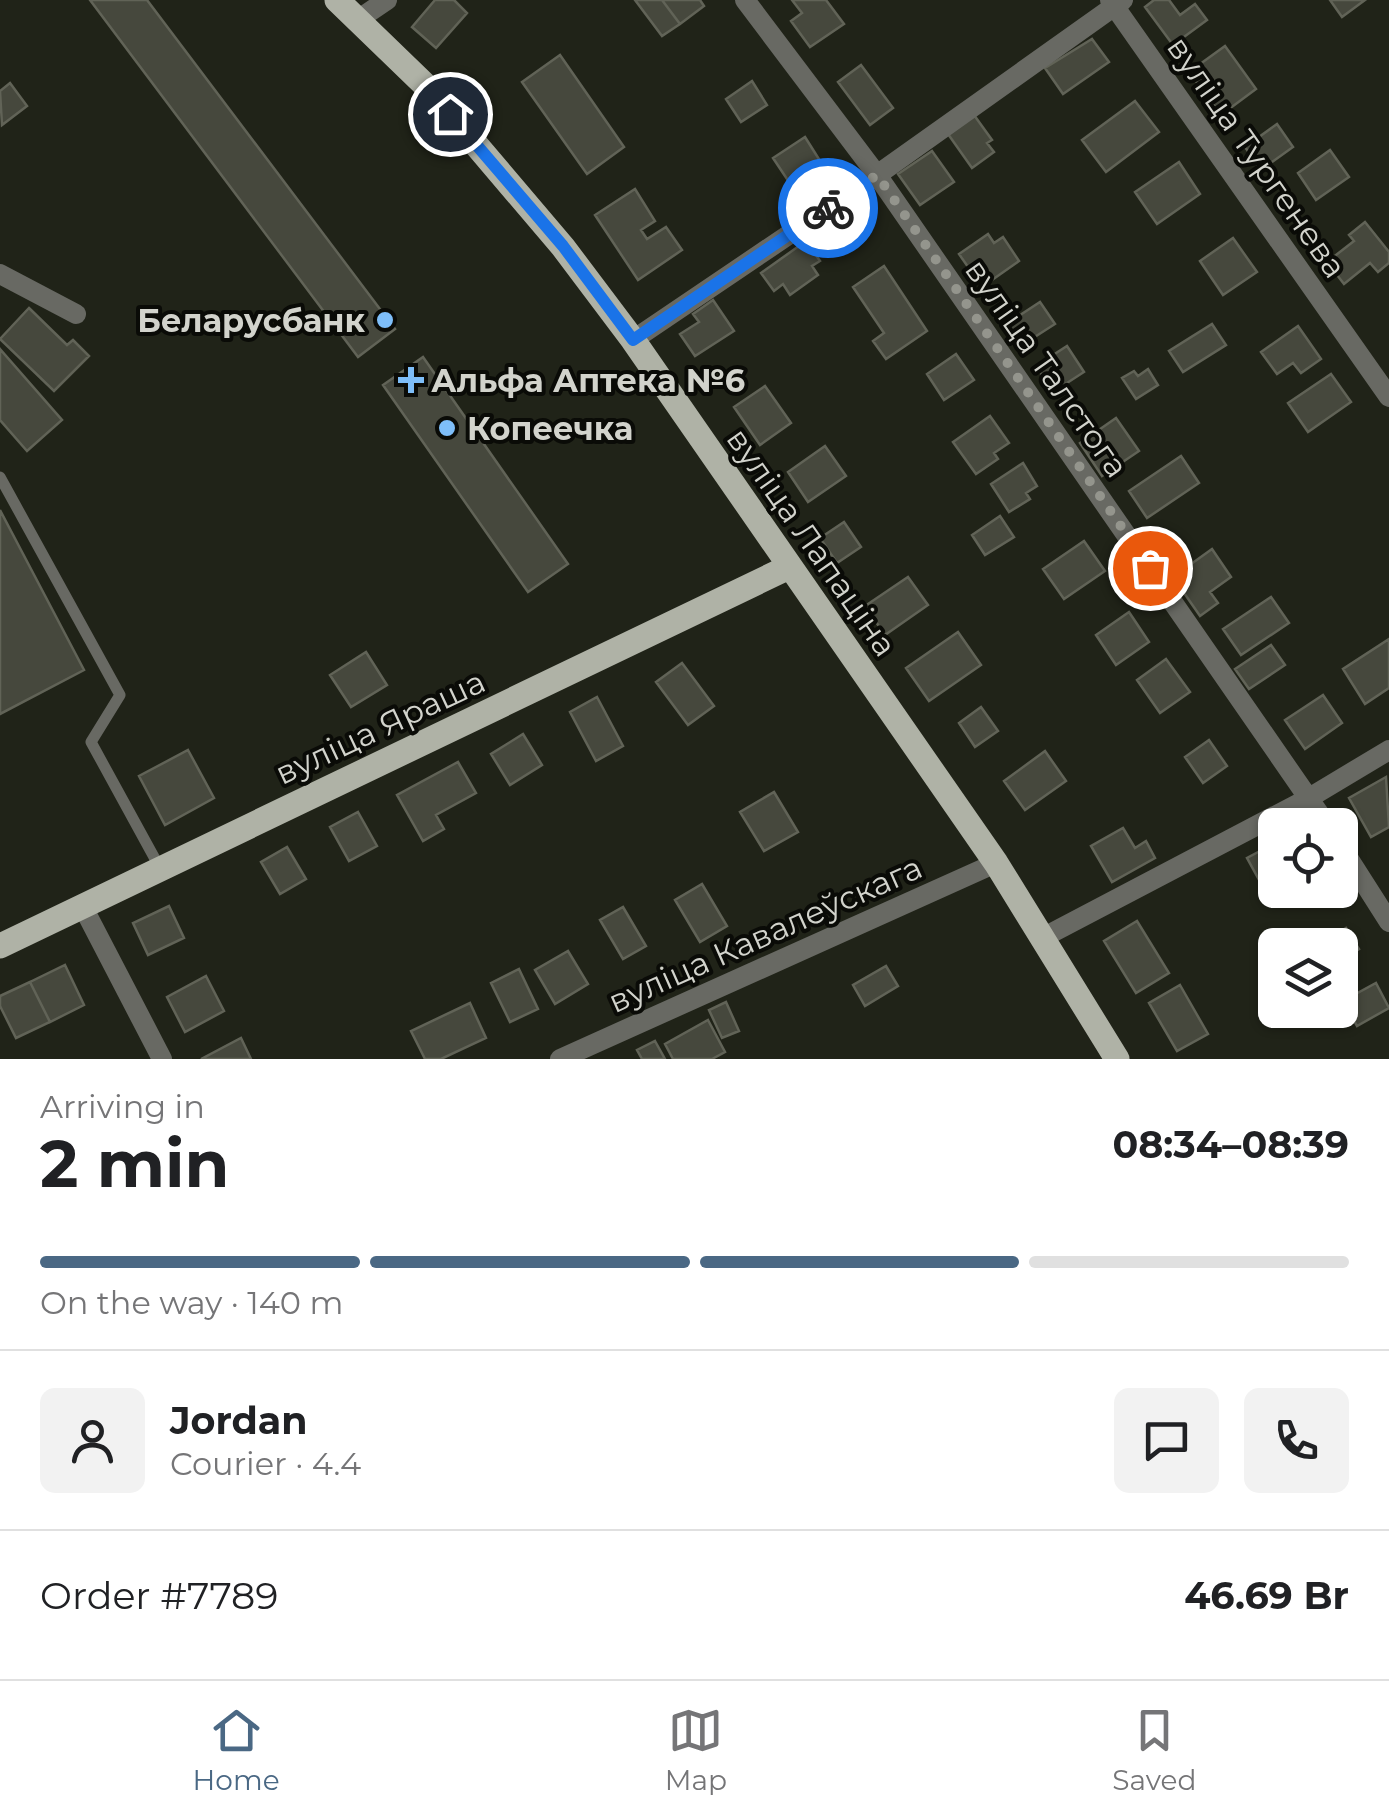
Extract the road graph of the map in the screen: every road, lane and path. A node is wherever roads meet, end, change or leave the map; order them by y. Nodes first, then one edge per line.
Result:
1 (337, 0) edge
2 (387, 0) edge
3 (745, 0) edge
4 (1116, 2) edge
5 (359, 19) junction
6 (877, 175) junction
7 (0, 274) edge
8 (76, 314) dead end
9 (633, 340) junction
10 (1389, 397) edge
11 (0, 477) edge
12 (789, 566) junction
13 (1389, 750) edge
14 (1310, 798) junction
15 (1316, 808) edge
16 (996, 863) junction
17 (160, 868) junction
18 (1358, 873) edge
19 (83, 906) junction
20 (1389, 922) edge
21 (1044, 937) junction
22 (0, 946) edge
23 (162, 1059) edge
24 (560, 1059) edge
25 (1117, 1059) edge

1 - 5 main road, вуліца Лапаціна
2 - 5 street
3 - 6 street, вуліца Талстога
4 - 6 street
4 - 10 street, вуліца Тургенева
5 - 9 main road, вуліца Лапаціна
6 - 9 street
6 - 14 street, вуліца Талстога
7 - 8 street
9 - 12 main road, вуліца Лапаціна
11 - 17 lane
12 - 16 main road, вуліца Лапаціна
12 - 17 main road, вуліца Яраша
13 - 14 street
14 - 15 street, вуліца Талстога
14 - 21 street
16 - 21 main road, вуліца Лапаціна
16 - 24 street, вуліца Кавалеўскага
17 - 19 main road, вуліца Яраша
18 - 20 street
19 - 22 main road, вуліца Яраша
19 - 23 street
21 - 25 main road, вуліца Лапаціна

